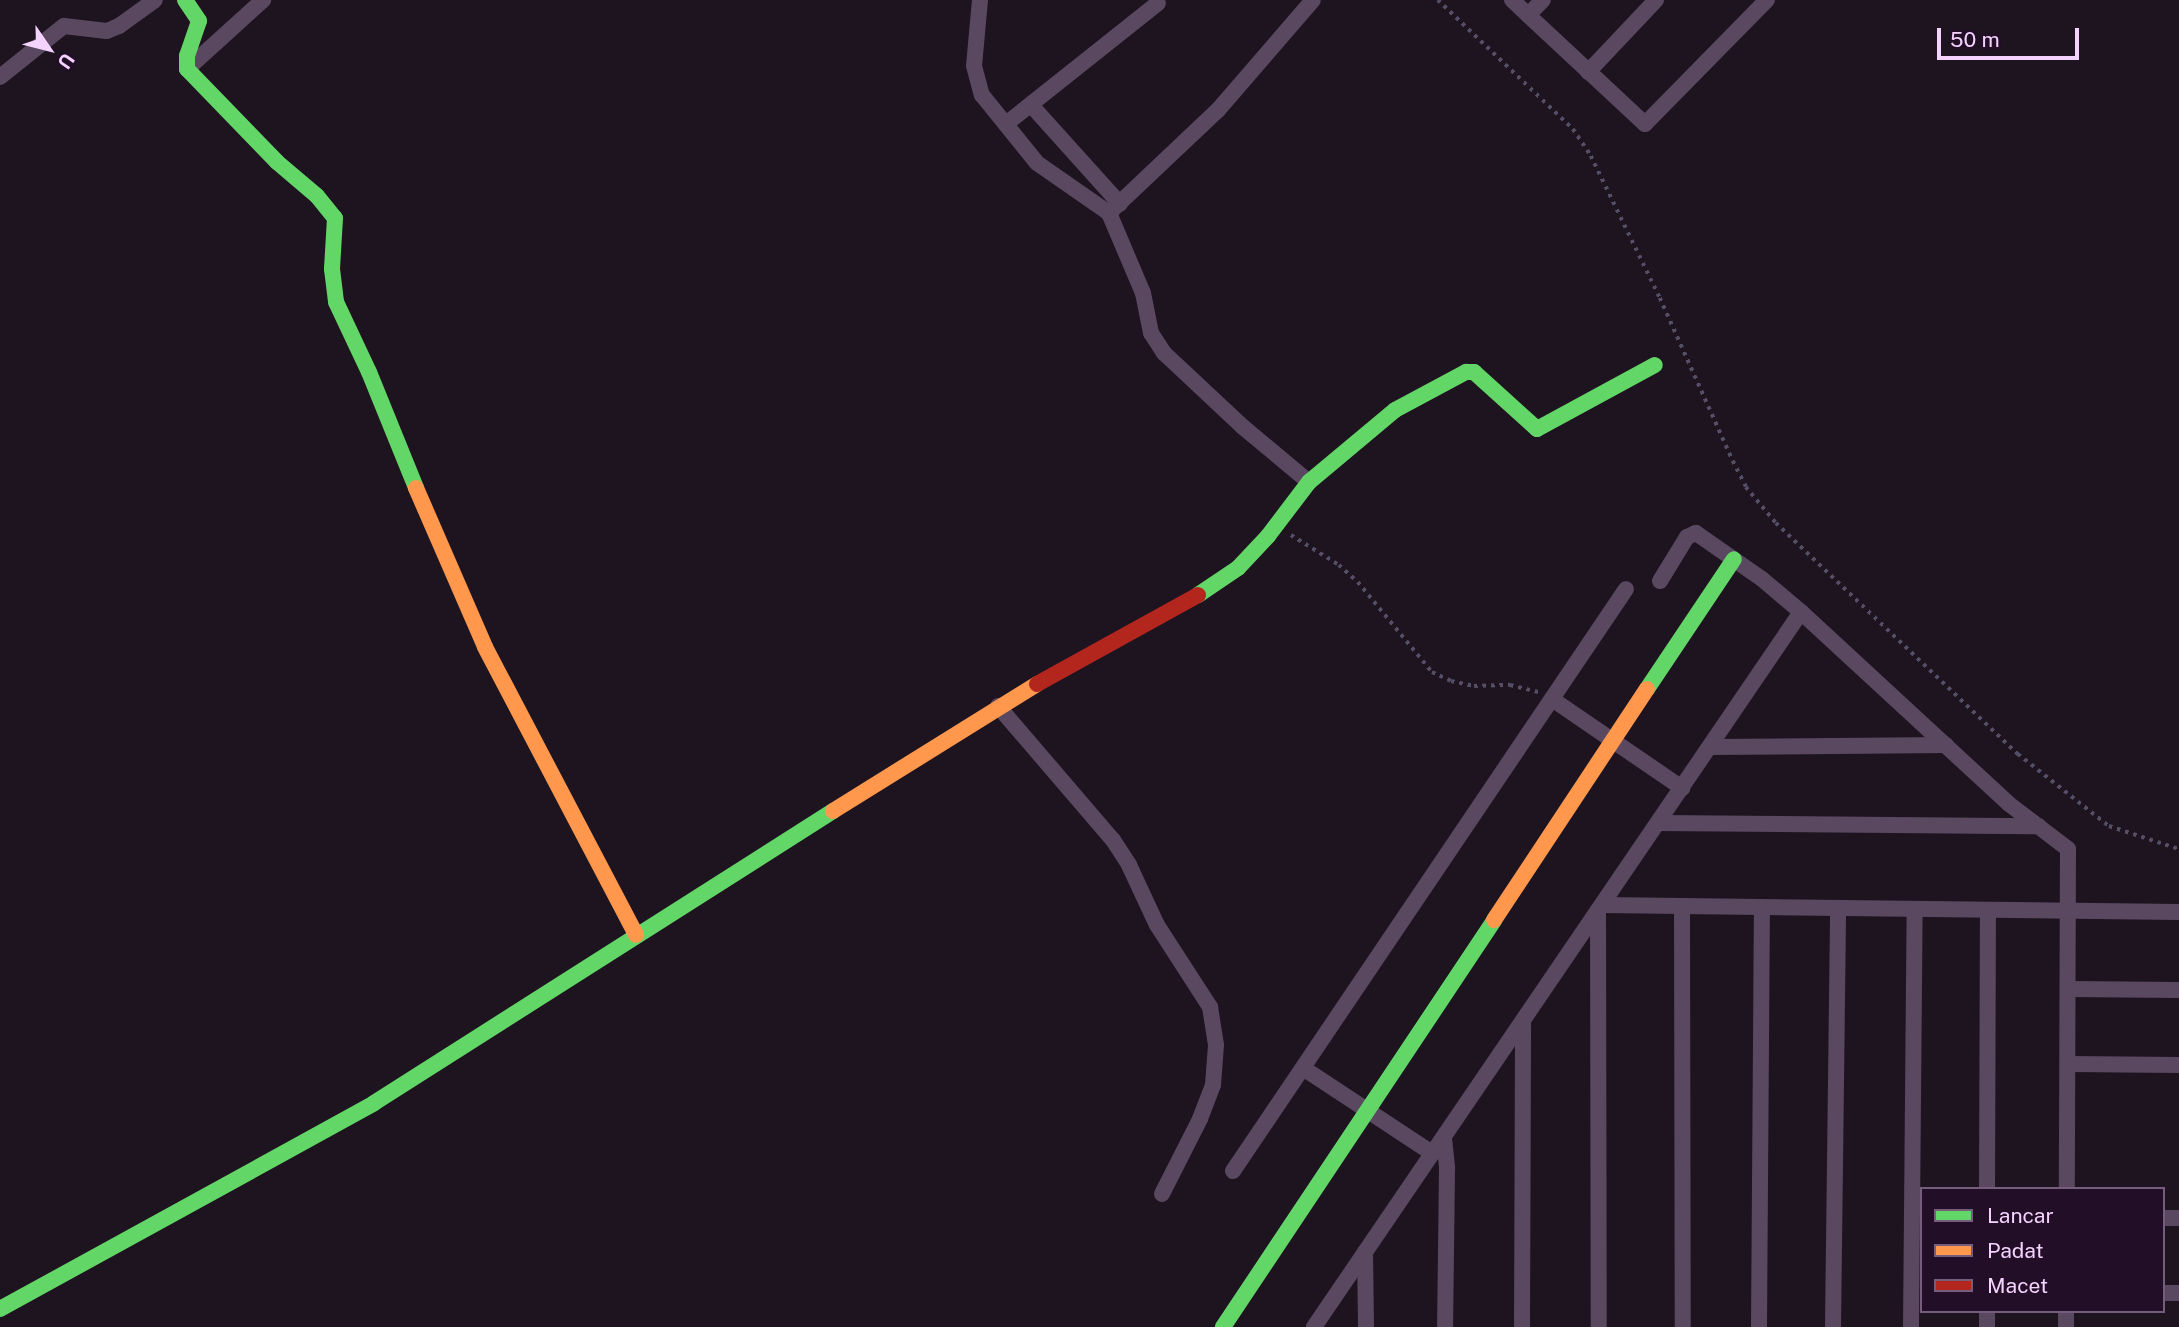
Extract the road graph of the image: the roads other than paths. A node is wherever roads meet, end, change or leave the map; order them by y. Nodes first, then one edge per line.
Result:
1 (155, 0) edge
2 (185, 0) edge
3 (263, 0) edge
4 (980, 0) edge
5 (1313, 0) edge
6 (1512, 0) edge
7 (1543, 0) edge
8 (1656, 0) edge
9 (1767, 0) edge
10 (1158, 3) dead end
11 (1528, 15) junction
12 (187, 69) junction
13 (1588, 72) junction
14 (0, 77) edge
15 (1031, 104) junction
16 (1006, 124) junction
17 (1114, 208) junction
18 (1655, 365) dead end
19 (1309, 482) junction
20 (1734, 559) junction
21 (1660, 581) dead end
22 (1626, 589) dead end
23 (1801, 612) junction
24 (1552, 699) junction
25 (999, 706) junction
26 (1612, 741) junction
27 (1946, 746) junction
28 (1710, 747) junction
29 (1682, 788) junction
30 (1658, 823) junction
31 (2039, 826) junction
32 (1682, 906) junction
33 (1600, 907) junction
34 (1762, 907) junction
35 (1838, 908) junction
36 (1915, 909) junction
37 (1988, 910) junction
38 (2070, 911) junction
39 (2179, 912) edge
40 (636, 935) junction
41 (2069, 989) junction
42 (2179, 990) edge
43 (1523, 1021) junction
44 (2069, 1064) junction
45 (2179, 1065) edge
46 (1303, 1068) junction
47 (1367, 1110) junction
48 (1444, 1138) junction
49 (1433, 1153) junction
50 (1233, 1171) dead end
51 (1987, 1187) edge
52 (2067, 1187) edge
53 (1162, 1194) dead end
54 (1365, 1252) junction
55 (0, 1309) edge
56 (1223, 1327) edge
57 (1314, 1327) edge
58 (1366, 1327) edge
59 (1445, 1327) edge
60 (1522, 1327) edge
61 (1599, 1327) edge
62 (1683, 1327) edge
63 (1759, 1327) edge
64 (1833, 1327) edge
65 (1910, 1327) edge

1 - 14 street
2 - 12 street
3 - 12 street
4 - 16 street
5 - 17 street
6 - 11 street
7 - 11 street
8 - 13 street
9 - 13 street
10 - 15 street
11 - 13 street
12 - 40 street
15 - 16 street
15 - 17 street
16 - 17 street
17 - 19 street
18 - 19 street
19 - 25 street
20 - 21 street
20 - 23 street
20 - 26 street
22 - 24 street
23 - 27 street
23 - 28 street
24 - 26 street
24 - 46 street
25 - 40 street
25 - 53 street
26 - 29 street
26 - 47 street
27 - 28 street
27 - 31 street
28 - 29 street
29 - 30 street
30 - 31 street
30 - 33 street
31 - 38 street
32 - 33 street
32 - 34 street
32 - 62 street
33 - 43 street
33 - 61 street
34 - 35 street
34 - 63 street
35 - 36 street
35 - 64 street
36 - 37 street
36 - 65 street
37 - 38 street
37 - 51 street
38 - 39 street
38 - 41 street
40 - 55 street
41 - 42 street
41 - 44 street
43 - 48 street
43 - 60 street
44 - 45 street
44 - 52 street
46 - 47 street
46 - 50 street
47 - 49 street
47 - 56 street
48 - 49 street
48 - 59 street
49 - 54 street
54 - 57 street
54 - 58 street

